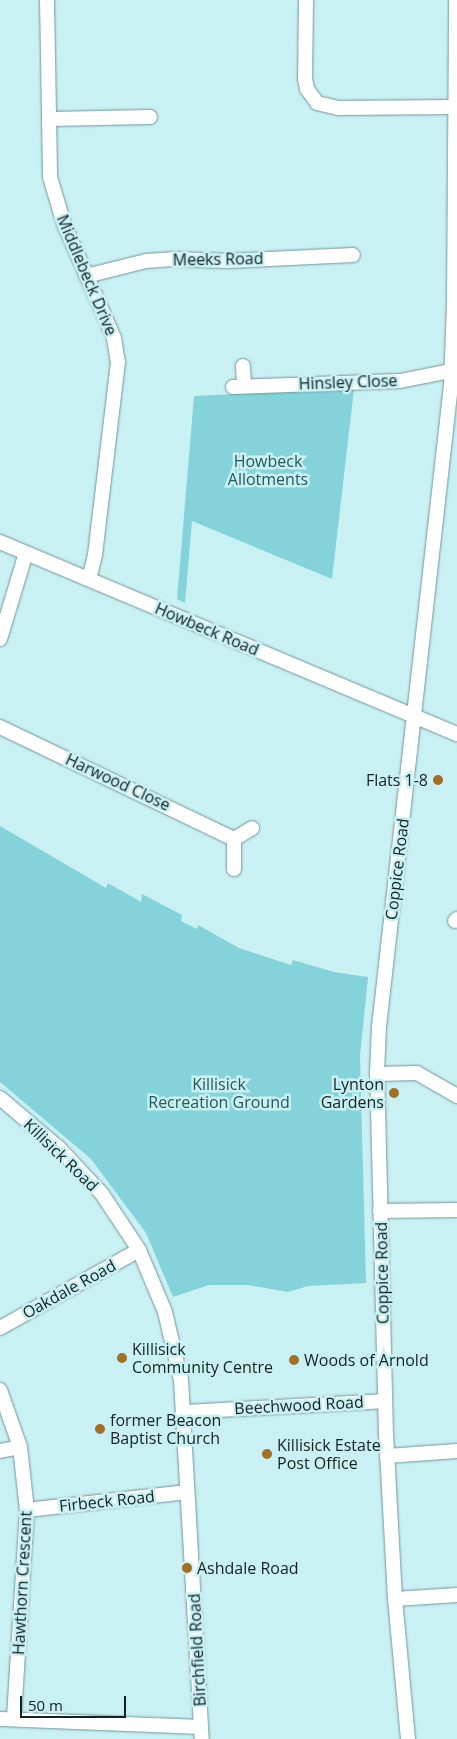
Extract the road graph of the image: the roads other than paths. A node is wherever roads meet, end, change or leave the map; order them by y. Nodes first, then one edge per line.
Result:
1 (47, 0) edge
2 (306, 0) edge
3 (456, 0) edge
4 (457, 36) edge
5 (456, 107) junction
6 (150, 117) dead end
7 (49, 119) junction
8 (352, 255) dead end
9 (86, 276) junction
10 (243, 366) dead end
11 (452, 371) junction
12 (0, 542) edge
13 (26, 553) junction
14 (89, 579) junction
15 (0, 639) edge
16 (414, 716) junction
17 (0, 727) edge
18 (457, 734) edge
19 (252, 828) dead end
20 (234, 839) junction
21 (234, 869) dead end
22 (377, 1074) junction
23 (457, 1096) edge
24 (0, 1098) edge
25 (457, 1210) edge
26 (380, 1211) junction
27 (139, 1250) junction
28 (0, 1328) edge
29 (0, 1390) edge
30 (385, 1401) junction
31 (183, 1412) junction
32 (20, 1447) junction
33 (0, 1451) edge
34 (457, 1452) edge
35 (387, 1456) junction
36 (187, 1492) junction
37 (27, 1510) junction
38 (457, 1595) edge
39 (395, 1599) junction
40 (7, 1719) edge
41 (201, 1733) edge
42 (408, 1739) edge

1 - 7 street, Middlebeck Drive
2 - 5 street
3 - 4 street, Coppice Road
4 - 5 street, Coppice Road
5 - 11 street, Coppice Road
6 - 7 street
7 - 9 street, Middlebeck Drive
8 - 9 street, Meeks Road
9 - 14 street, Middlebeck Drive
10 - 11 street, Hinsley Close
11 - 16 street, Coppice Road
12 - 13 street, Howbeck Road
13 - 14 street, Howbeck Road
13 - 15 street
14 - 16 street, Howbeck Road
16 - 18 street, Howbeck Road
16 - 22 street, Coppice Road
17 - 20 street, Harwood Close
19 - 20 street
20 - 21 street
22 - 23 street
22 - 26 street, Coppice Road
24 - 27 street, Killisick Road
25 - 26 street
26 - 30 street, Coppice Road
27 - 28 street, Oakdale Road
27 - 31 street, Killisick Road
29 - 32 street, Hawthorn Crescent
30 - 31 street, Beechwood Road
30 - 35 street, Coppice Road
31 - 36 street, Birchfield Road
32 - 33 street
32 - 37 street, Hawthorn Crescent
34 - 35 street
35 - 39 street, Coppice Road
36 - 37 street, Firbeck Road
36 - 41 street, Birchfield Road
37 - 40 street, Hawthorn Crescent
38 - 39 street
39 - 42 street, Coppice Road
40 - 41 street

